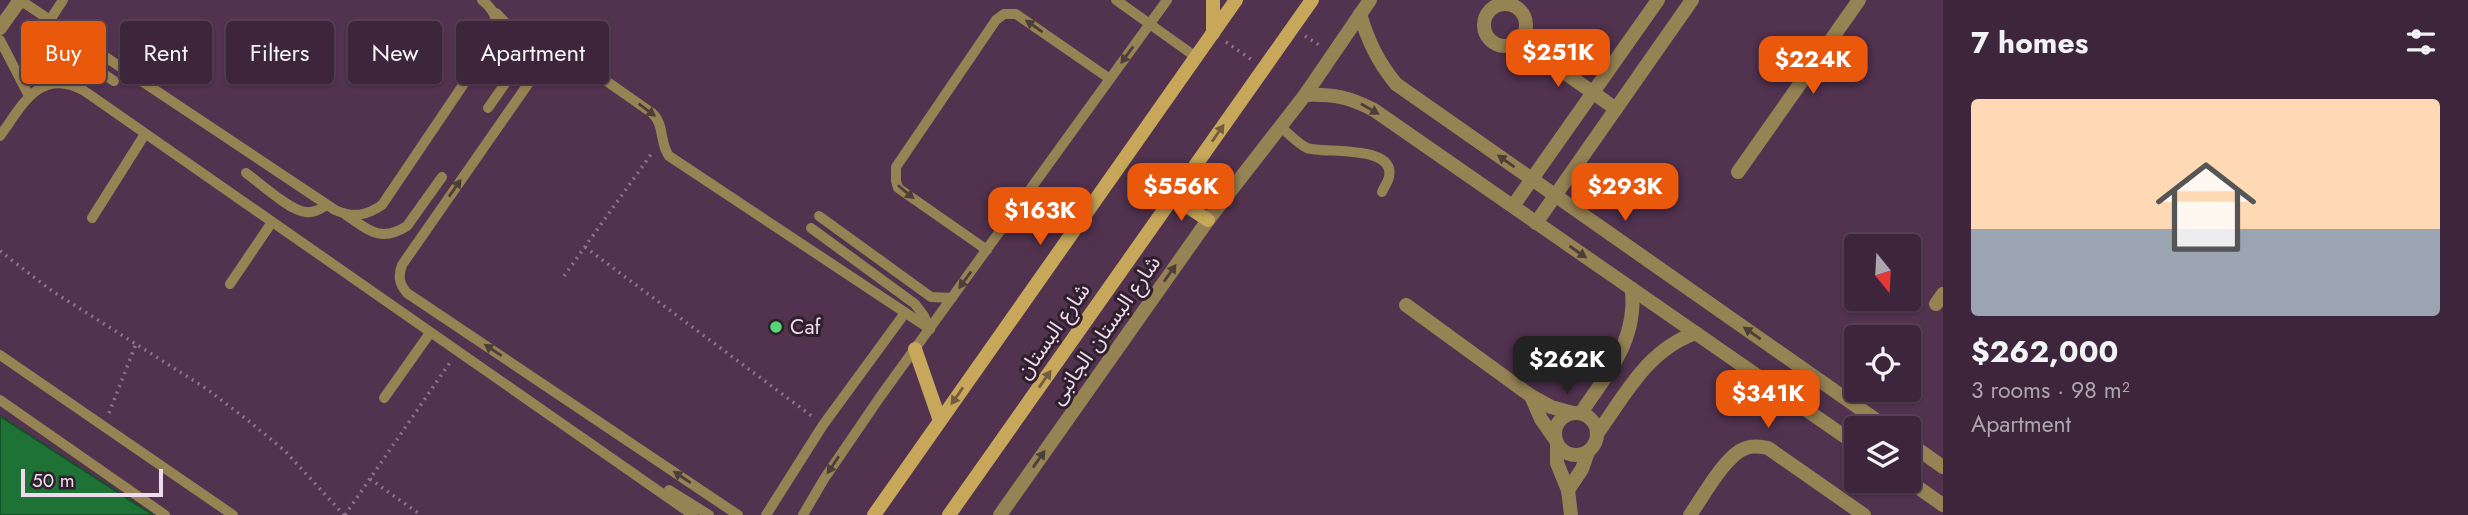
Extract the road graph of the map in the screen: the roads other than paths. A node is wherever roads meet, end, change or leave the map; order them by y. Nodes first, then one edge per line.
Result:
1 (20, 0) edge
2 (63, 0) edge
3 (482, 0) edge
4 (1116, 0) edge
5 (1167, 0) edge
6 (1213, 0) edge
7 (1237, 0) edge
8 (1312, 0) edge
9 (1370, 0) edge
10 (1658, 0) edge
11 (1692, 0) edge
12 (1859, 0) edge
13 (1523, 5) edge
14 (493, 10) junction
15 (1360, 14) junction
16 (50, 20) junction
17 (1150, 24) junction
18 (0, 28) edge
19 (1213, 33) junction
20 (0, 40) edge
21 (1519, 40) junction
22 (1196, 57) junction
23 (1110, 79) junction
24 (114, 81) dead end
25 (1593, 92) junction
26 (1305, 95) junction
27 (29, 96) junction
28 (488, 108) dead end
29 (1616, 109) junction
30 (1281, 127) junction
31 (145, 134) junction
32 (0, 136) edge
33 (1738, 172) dead end
34 (246, 173) dead end
35 (442, 177) dead end
36 (1532, 179) junction
37 (1382, 192) dead end
38 (1556, 195) junction
39 (1173, 197) junction
40 (327, 205) junction
41 (1513, 206) junction
42 (346, 215) junction
43 (819, 216) dead end
44 (92, 218) dead end
45 (1208, 220) junction
46 (272, 222) junction
47 (1536, 223) junction
48 (811, 228) dead end
49 (986, 250) junction
50 (230, 284) dead end
51 (1632, 289) junction
52 (952, 298) junction
53 (1406, 305) dead end
54 (905, 313) junction
55 (930, 329) junction
56 (429, 333) junction
57 (1696, 333) junction
58 (915, 349) junction
59 (0, 355) edge
60 (1531, 397) junction
61 (384, 398) dead end
62 (0, 400) edge
63 (1577, 413) junction
64 (1870, 416) edge
65 (940, 421) junction
66 (1597, 434) junction
67 (1844, 436) edge
68 (1556, 441) junction
69 (1921, 451) edge
70 (1588, 452) junction
71 (1943, 467) edge
72 (1568, 489) junction
73 (1921, 489) edge
74 (669, 490) dead end
75 (1943, 505) edge
76 (164, 515) edge
77 (233, 515) edge
78 (693, 515) edge
79 (709, 515) edge
80 (738, 515) edge
81 (766, 515) edge
82 (803, 515) edge
83 (874, 515) edge
84 (949, 515) edge
85 (1000, 515) edge
86 (1571, 515) edge
87 (1690, 515) edge
88 (1864, 515) edge

1 - 16 lane
1 - 18 street
2 - 16 lane
3 - 14 lane
4 - 17 lane
5 - 17 lane
6 - 19 street
7 - 19 street, شارع البستان
39 -> 8 street, شارع البستان
9 - 15 street, شارع البستان الجانبى
10 - 25 street
11 - 29 street
12 - 33 street
13 - 21 street
13 - 21 street
14 - 28 lane
14 - 42 lane
15 - 26 street, شارع البستان الجانبى
36 -> 15 street
16 - 24 lane
16 - 40 lane
17 - 22 lane
17 -> 23 lane
19 - 22 street, شارع البستان
20 - 27 lane
21 - 25 street
22 -> 65 street, شارع البستان
23 - 49 lane
23 -> 49 lane
25 - 29 street
25 - 36 street
26 - 30 street, شارع البستان الجانبى
26 -> 41 street
27 - 31 lane
27 - 32 lane
29 - 38 street
30 - 37 lane
30 - 45 street, شارع البستان الجانبى
31 - 44 lane
31 - 46 lane
34 - 40 lane
35 - 42 lane
36 - 38 street
36 - 41 street
38 - 47 street
64 -> 38 street
39 - 45 street
84 -> 39 street, شارع البستان
40 - 42 lane
41 - 47 street
43 - 52 lane
85 -> 45 street, شارع البستان الجانبى
46 - 50 lane
46 - 56 lane
47 -> 51 street
48 - 55 lane
49 -> 52 lane
51 - 57 street
51 - 63 street
52 - 55 lane
53 - 60 street
54 - 55 lane
80 -> 54 lane
54 - 81 lane
55 - 58 lane
56 - 61 lane
56 - 78 lane
57 - 66 street
57 - 67 street
58 - 65 street
58 -> 82 lane
59 - 77 lane
60 - 63 street
60 - 68 street
62 - 76 lane
63 - 66 street
63 - 68 street
65 - 83 street, شارع البستان
66 - 70 street
68 - 70 street
68 - 72 street
69 - 71 street
70 - 72 street
72 - 86 street
73 - 75 street
74 - 79 lane
87 - 88 street

